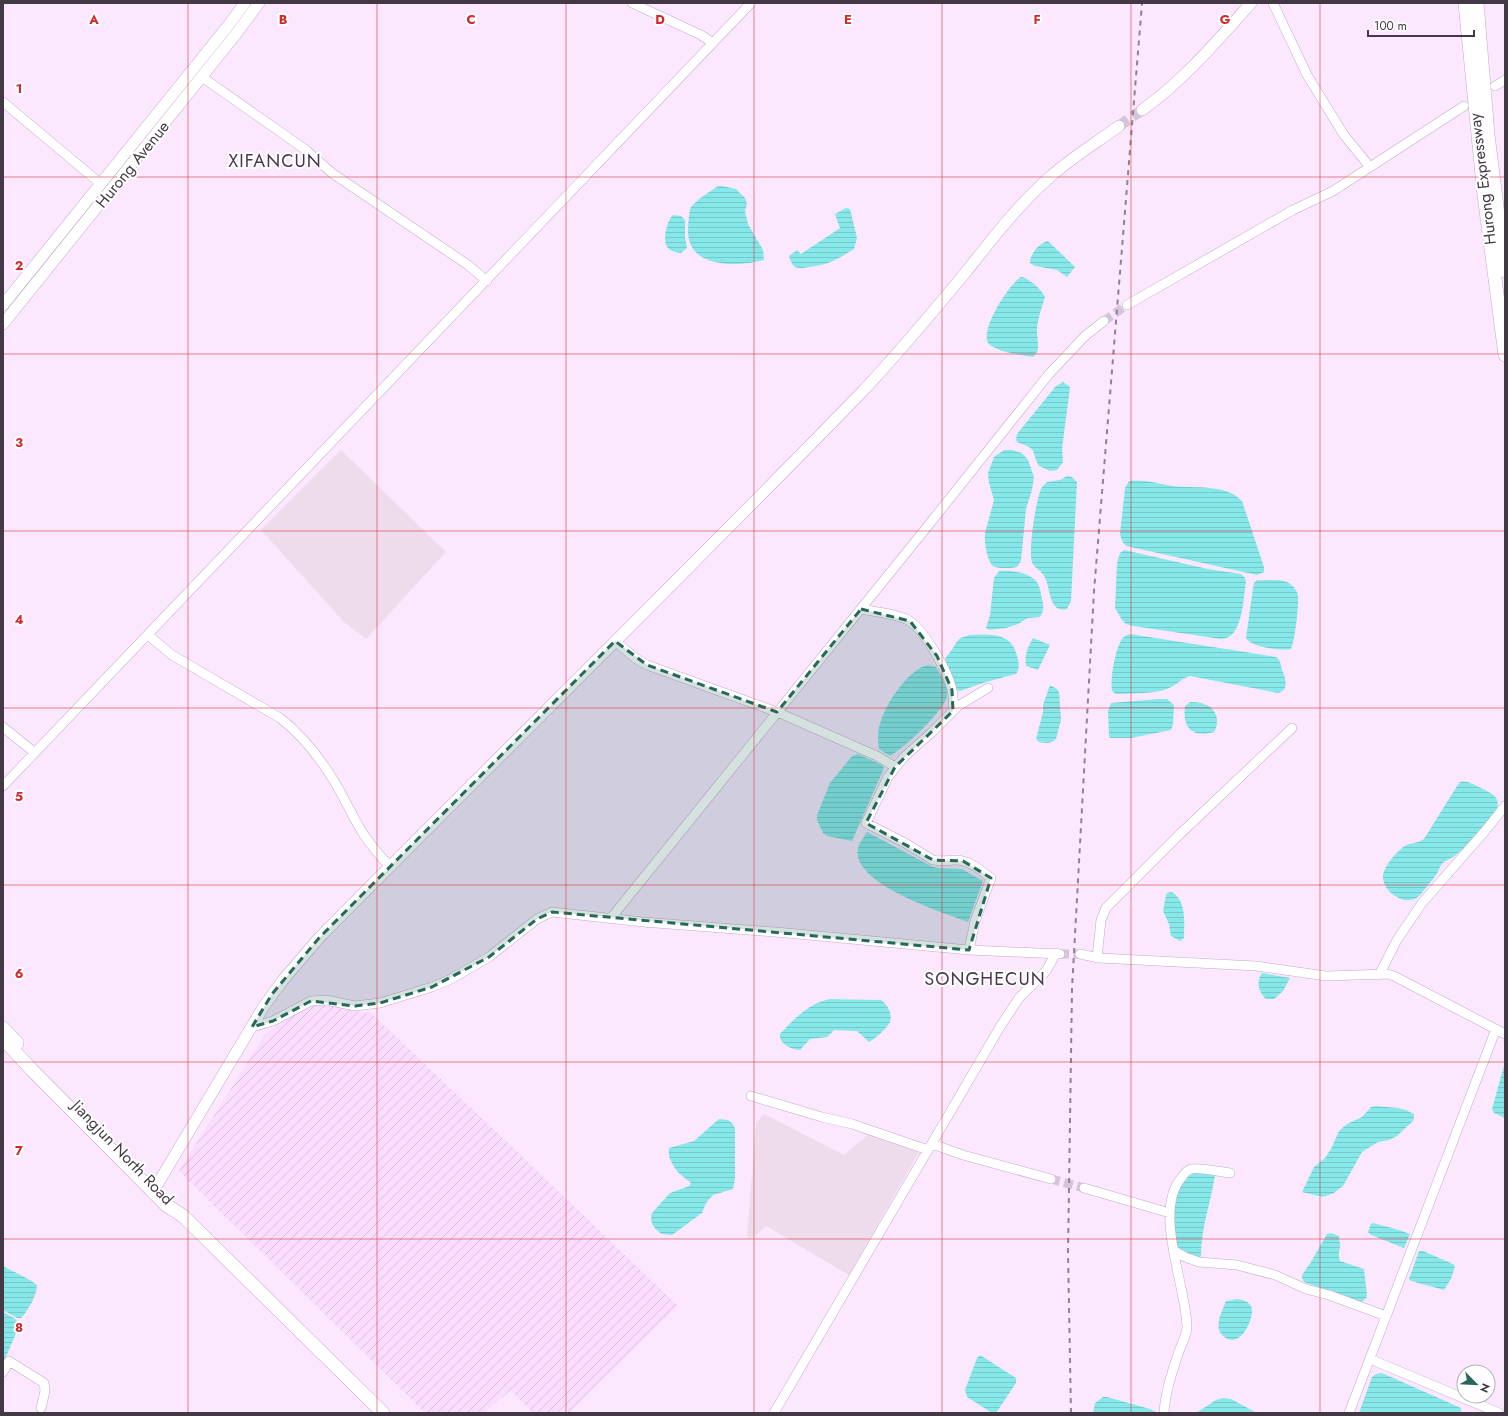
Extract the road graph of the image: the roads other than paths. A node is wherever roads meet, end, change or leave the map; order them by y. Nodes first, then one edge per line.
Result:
1 (244, 3) edge
2 (258, 3) edge
3 (632, 3) edge
4 (752, 3) edge
5 (1251, 3) edge
6 (1273, 3) edge
7 (1465, 3) edge
8 (1476, 3) edge
9 (713, 43) junction
10 (202, 77) junction
11 (1505, 80) edge
12 (1495, 86) dead end
13 (3, 102) edge
14 (1464, 106) dead end
15 (1142, 110) tunnel mouth
16 (1119, 126) tunnel mouth
17 (1370, 167) junction
18 (101, 184) junction
19 (1505, 271) edge
20 (487, 281) junction
21 (3, 305) edge
22 (1127, 305) tunnel mouth
23 (1104, 320) tunnel mouth
24 (3, 324) edge
25 (1505, 355) edge
26 (861, 609) junction
27 (148, 635) junction
28 (615, 641) junction
29 (988, 688) dead end
30 (953, 711) junction
31 (777, 712) junction
32 (3, 727) edge
33 (1292, 728) dead end
34 (35, 753) junction
35 (895, 767) junction
36 (3, 786) edge
37 (1505, 806) edge
38 (390, 867) junction
39 (611, 918) junction
40 (969, 950) junction
41 (1080, 954) tunnel mouth
42 (1097, 958) junction
43 (1379, 975) junction
44 (252, 1026) junction
45 (3, 1028) edge
46 (1496, 1029) junction
47 (1505, 1034) edge
48 (3, 1039) edge
49 (751, 1096) dead end
50 (930, 1147) junction
51 (1230, 1173) dead end
52 (1051, 1180) tunnel mouth
53 (157, 1184) junction
54 (1084, 1188) tunnel mouth
55 (1170, 1213) junction
56 (183, 1216) junction
57 (1174, 1252) junction
58 (1386, 1316) junction
59 (1370, 1359) junction
60 (3, 1372) edge
61 (41, 1408) dead end
62 (383, 1413) edge
63 (774, 1413) edge
64 (1164, 1413) edge
65 (1349, 1413) edge
66 (1499, 1413) edge

1 - 18 main road, Hurong Avenue
2 - 10 main road, Hurong Avenue
3 - 9 street
4 - 9 street
5 - 15 main road
6 - 17 street
7 - 25 highway, Hurong Expressway
8 - 19 highway, Hurong Expressway
9 - 20 street
10 - 20 street
10 - 24 main road, Hurong Avenue
11 - 12 street
13 - 18 street
14 - 17 street
16 - 28 main road
17 - 22 street
18 - 21 main road, Hurong Avenue
20 - 27 street
23 - 26 street
26 - 30 street
26 - 31 street
27 - 34 street
27 - 38 street
28 - 31 street
28 - 38 main road
29 - 30 street
30 - 35 street
31 - 35 street
31 - 39 street
32 - 34 street
33 - 42 street
34 - 36 street
35 - 40 street
37 - 43 street
38 - 44 main road
39 - 40 street
39 - 44 street
40 - 50 street
41 - 42 street
42 - 43 street
43 - 46 street
44 - 53 main road
45 - 53 highway, Jiangjun North Road
46 - 47 street
46 - 58 street
48 - 56 highway, Jiangjun North Road
49 - 50 street
50 - 52 street
50 - 63 street
51 - 55 street
53 - 56 highway, Jiangjun North Road
54 - 55 street
55 - 57 street
56 - 62 highway
57 - 58 street
57 - 64 street
58 - 59 street
59 - 65 street
59 - 66 street
60 - 61 street

